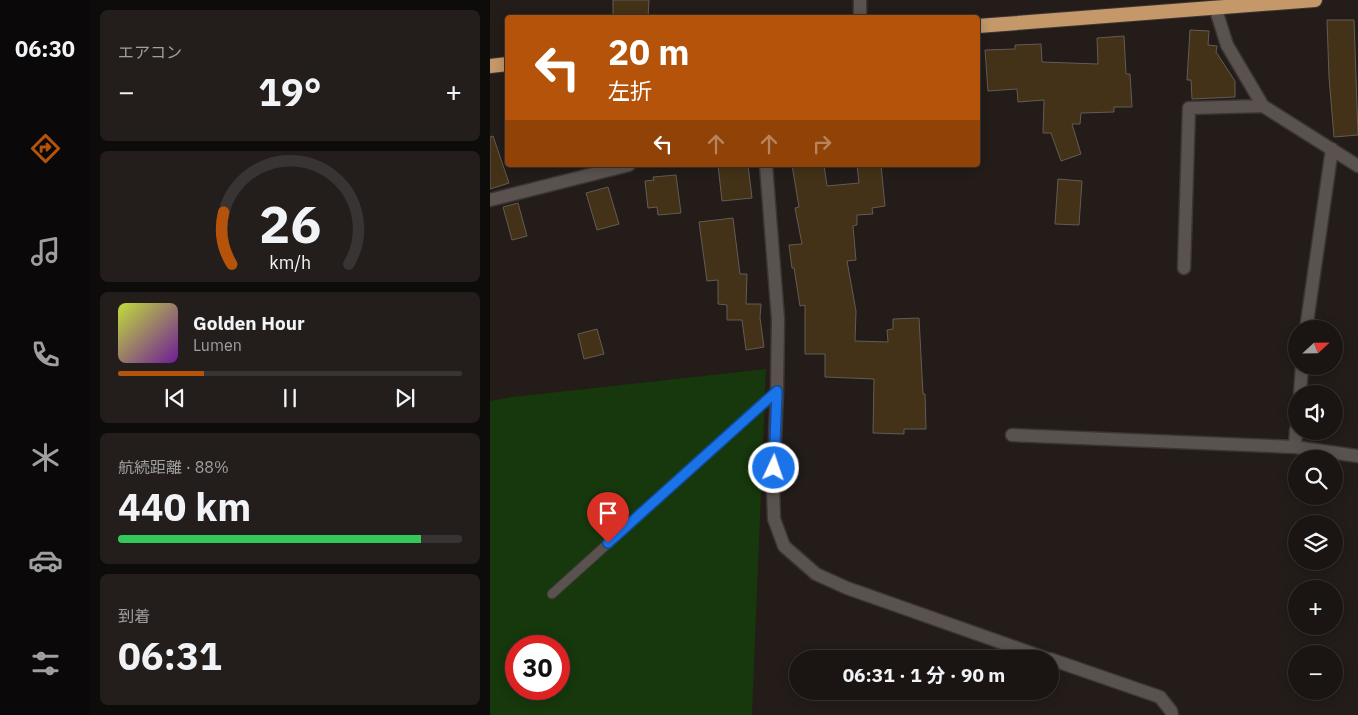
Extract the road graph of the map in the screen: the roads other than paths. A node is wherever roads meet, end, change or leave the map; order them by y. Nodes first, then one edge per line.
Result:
1 (860, 0) edge
2 (1315, 0) edge
3 (1278, 2) edge
4 (1215, 7) junction
5 (860, 15) edge
6 (980, 26) edge
7 (505, 64) edge
8 (490, 66) edge
9 (1263, 106) junction
10 (1332, 149) junction
11 (1358, 166) edge
12 (621, 167) edge
13 (766, 167) edge
14 (490, 200) edge
15 (1184, 268) dead end
16 (1307, 320) edge
17 (777, 391) junction
18 (1012, 435) dead end
19 (1295, 440) edge
20 (1295, 447) junction
21 (1358, 456) edge
22 (552, 594) dead end
23 (1023, 650) edge
24 (1059, 663) edge
25 (1172, 715) edge

1 - 5 street
2 - 3 highway
3 - 4 highway
4 - 6 highway
4 - 9 street
7 - 8 highway
9 - 10 street
9 - 15 street
10 - 11 street
10 - 16 street
12 - 14 street
13 - 17 street
17 - 22 lane
17 - 23 street
18 - 20 street
19 - 20 street
20 - 21 street
24 - 25 street

